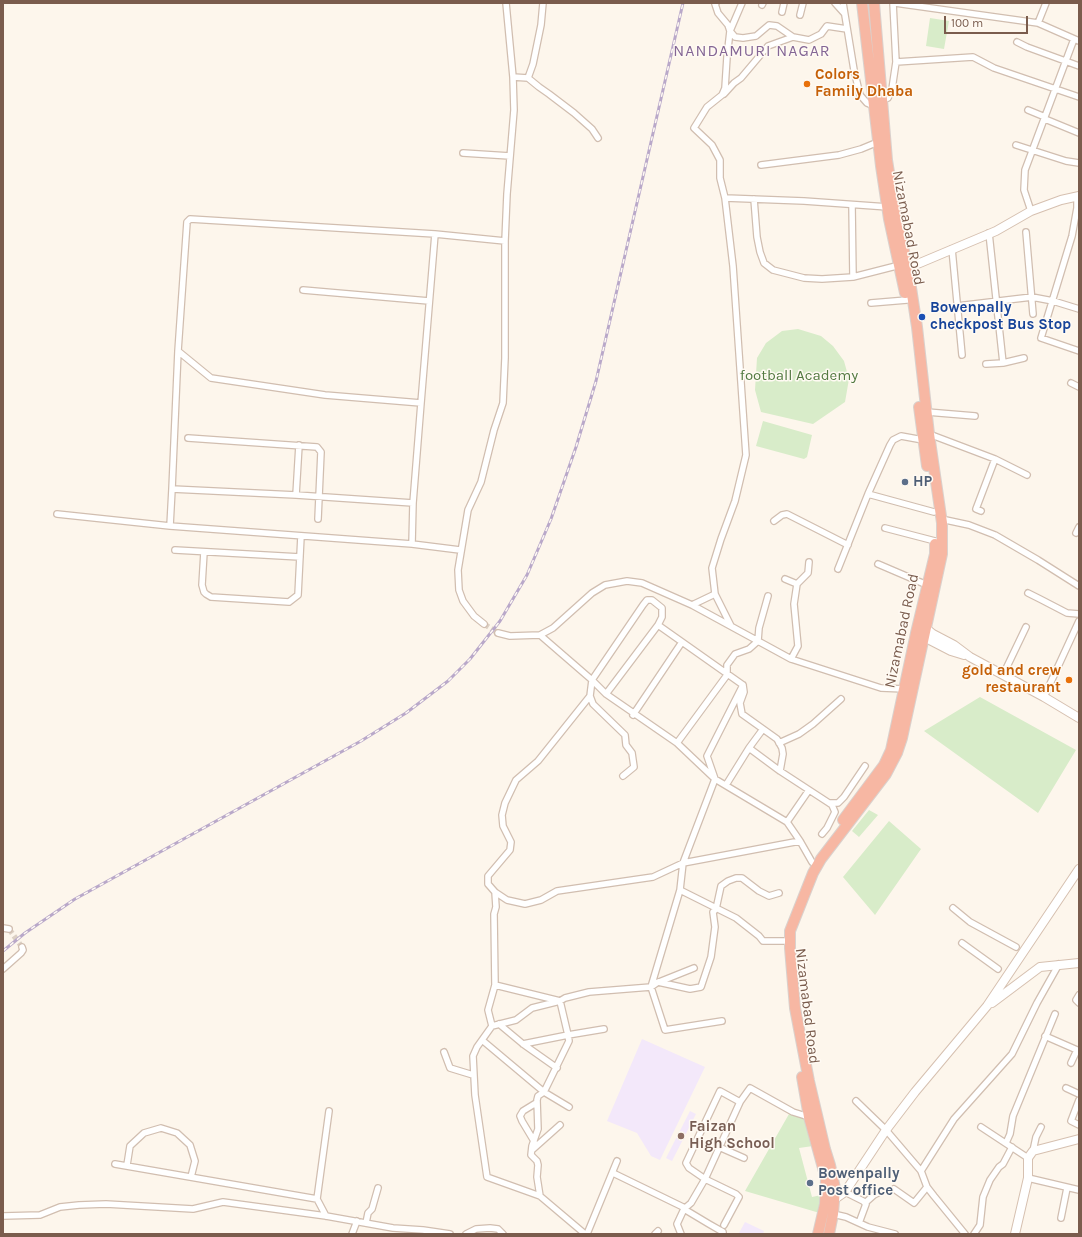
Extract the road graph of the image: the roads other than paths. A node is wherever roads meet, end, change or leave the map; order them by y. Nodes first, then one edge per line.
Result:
1 (506, 3) edge
2 (543, 3) edge
3 (716, 3) edge
4 (742, 3) edge
5 (784, 3) edge
6 (803, 3) edge
7 (835, 3) edge
8 (843, 3) edge
9 (862, 3) edge
10 (874, 3) edge
11 (894, 3) edge
12 (1046, 3) edge
13 (782, 12) dead end
14 (844, 13) junction
15 (800, 15) dead end
16 (1038, 23) junction
17 (847, 29) junction
18 (730, 31) junction
19 (793, 37) junction
20 (1077, 40) edge
21 (1017, 42) dead end
22 (1066, 61) junction
23 (896, 62) junction
24 (1079, 66) edge
25 (513, 77) junction
26 (528, 78) junction
27 (1056, 89) junction
28 (722, 95) junction
29 (1079, 97) edge
30 (878, 103) junction
31 (1028, 110) dead end
32 (1045, 118) junction
33 (1079, 133) edge
34 (598, 138) dead end
35 (878, 142) junction
36 (1016, 145) dead end
37 (1033, 150) junction
38 (463, 153) dead end
39 (510, 156) junction
40 (1079, 163) edge
41 (761, 165) dead end
42 (1078, 196) edge
43 (725, 198) junction
44 (754, 199) junction
45 (852, 205) junction
46 (888, 207) junction
47 (1078, 208) edge
48 (1031, 211) junction
49 (1026, 232) dead end
50 (990, 233) junction
51 (435, 234) junction
52 (506, 241) junction
53 (952, 249) junction
54 (904, 266) junction
55 (853, 277) junction
56 (303, 290) dead end
57 (1032, 297) junction
58 (907, 300) junction
59 (429, 301) junction
60 (996, 301) junction
61 (1053, 301) junction
62 (871, 303) dead end
63 (957, 306) junction
64 (1079, 309) edge
65 (1033, 314) dead end
66 (178, 351) junction
67 (1079, 351) edge
68 (962, 355) dead end
69 (1024, 358) dead end
70 (1003, 363) junction
71 (986, 364) dead end
72 (1071, 383) dead end
73 (1079, 387) edge
74 (422, 403) junction
75 (927, 412) junction
76 (975, 416) dead end
77 (926, 437) junction
78 (188, 438) dead end
79 (299, 445) junction
80 (995, 459) junction
81 (1026, 475) dead end
82 (172, 489) junction
83 (868, 494) junction
84 (296, 495) junction
85 (319, 496) junction
86 (413, 503) junction
87 (981, 512) dead end
88 (57, 514) dead end
89 (937, 516) junction
90 (318, 520) dead end
91 (774, 521) dead end
92 (170, 526) junction
93 (1079, 527) edge
94 (885, 528) dead end
95 (1076, 533) dead end
96 (301, 536) junction
97 (935, 541) junction
98 (412, 544) junction
99 (848, 545) junction
100 (175, 550) dead end
101 (460, 550) junction
102 (204, 552) junction
103 (300, 557) junction
104 (809, 562) dead end
105 (878, 564) dead end
106 (838, 569) dead end
107 (785, 579) dead end
108 (798, 584) junction
109 (927, 585) junction
110 (1079, 586) edge
111 (715, 594) junction
112 (1028, 594) dead end
113 (768, 596) dead end
114 (692, 606) junction
115 (1079, 614) edge
116 (1079, 621) edge
117 (484, 624) tunnel mouth
118 (658, 625) junction
119 (731, 626) junction
120 (1026, 627) dead end
121 (498, 633) tunnel mouth
122 (922, 633) junction
123 (540, 636) junction
124 (758, 641) junction
125 (682, 642) junction
126 (791, 659) junction
127 (727, 675) junction
128 (1003, 675) junction
129 (592, 680) junction
130 (743, 685) junction
131 (905, 689) junction
132 (606, 694) junction
133 (590, 696) junction
134 (1044, 697) junction
135 (841, 699) dead end
136 (633, 714) junction
137 (1079, 718) edge
138 (763, 729) junction
139 (677, 743) junction
140 (779, 743) junction
141 (749, 748) junction
142 (865, 766) dead end
143 (780, 771) junction
144 (623, 776) dead end
145 (715, 779) junction
146 (726, 784) junction
147 (809, 790) junction
148 (829, 803) junction
149 (787, 822) junction
150 (822, 834) dead end
151 (800, 841) junction
152 (812, 862) junction
153 (683, 863) junction
154 (1079, 869) edge
155 (680, 890) junction
156 (495, 892) junction
157 (779, 893) dead end
158 (953, 908) dead end
159 (716, 909) junction
160 (784, 941) junction
161 (962, 943) dead end
162 (22, 947) dead end
163 (1016, 947) dead end
164 (1079, 963) edge
165 (1058, 964) junction
166 (694, 968) dead end
167 (3, 969) edge
168 (998, 969) dead end
169 (659, 982) junction
170 (495, 985) junction
171 (650, 986) junction
172 (1079, 995) edge
173 (560, 1001) junction
174 (1079, 1002) edge
175 (987, 1006) junction
176 (1055, 1014) dead end
177 (722, 1021) dead end
178 (500, 1024) junction
179 (492, 1026) junction
180 (604, 1029) dead end
181 (568, 1035) junction
182 (1045, 1036) junction
183 (482, 1040) junction
184 (523, 1044) junction
185 (444, 1052) dead end
186 (1071, 1063) dead end
187 (557, 1068) junction
188 (473, 1075) junction
189 (1066, 1088) dead end
190 (544, 1092) junction
191 (1079, 1094) edge
192 (1079, 1100) edge
193 (856, 1101) dead end
194 (740, 1102) junction
195 (536, 1104) junction
196 (569, 1107) dead end
197 (329, 1111) dead end
198 (809, 1117) junction
199 (560, 1125) dead end
200 (1079, 1125) edge
201 (981, 1126) dead end
202 (1041, 1127) dead end
203 (886, 1130) junction
204 (1079, 1139) edge
205 (534, 1141) junction
206 (1006, 1143) junction
207 (719, 1147) junction
208 (1012, 1147) junction
209 (532, 1150) junction
210 (1031, 1154) junction
211 (744, 1158) dead end
212 (617, 1162) dead end
213 (115, 1164) dead end
214 (127, 1166) junction
215 (921, 1171) junction
216 (612, 1173) junction
217 (191, 1178) junction
218 (1028, 1178) junction
219 (705, 1179) junction
220 (927, 1186) junction
221 (378, 1188) dead end
222 (1067, 1188) junction
223 (894, 1189) dead end
224 (1079, 1190) edge
225 (846, 1192) junction
226 (878, 1193) dead end
227 (540, 1196) junction
228 (317, 1199) junction
229 (835, 1199) junction
230 (865, 1203) junction
231 (684, 1209) junction
232 (833, 1214) junction
233 (3, 1216) edge
234 (326, 1216) junction
235 (1061, 1218) dead end
236 (357, 1221) junction
237 (366, 1223) junction
238 (859, 1223) junction
239 (724, 1225) dead end
240 (484, 1231) edge
241 (352, 1234) edge
242 (450, 1234) edge
243 (466, 1234) edge
244 (503, 1234) edge
245 (586, 1234) edge
246 (681, 1234) edge
247 (723, 1234) edge
248 (818, 1234) edge
249 (829, 1234) edge
250 (895, 1234) edge
251 (966, 1234) edge
252 (974, 1234) edge
253 (1016, 1234) edge

1 - 25 street
2 - 26 street
3 - 18 street
4 - 18 street
5 - 13 street
6 - 15 street
7 - 14 street
8 - 14 street
9 - 30 highway, Nizamabad Road
10 - 30 highway, Nizamabad Road
11 - 16 street
11 - 23 street
12 - 16 street
14 - 17 street
16 - 20 street
17 - 19 street
17 - 30 street
18 - 19 street
18 - 28 street
19 - 28 street
20 - 22 street
21 - 22 street
22 - 24 street
22 - 27 street
23 - 27 street
23 - 30 street
25 - 26 street
25 - 39 street
26 - 34 street
27 - 29 street
27 - 32 street
28 - 43 street
30 - 35 highway, Nizamabad Road
30 - 54 highway, Nizamabad Road
31 - 32 street
32 - 33 street
32 - 37 street
35 - 41 street
35 - 46 highway, Nizamabad Road
36 - 37 street
37 - 40 street
37 - 48 street
38 - 39 street
39 - 52 street
42 - 47 street
42 - 48 main road
43 - 44 street
43 - 111 street
44 - 45 street
44 - 55 street
45 - 46 street
45 - 55 street
46 - 54 highway, Nizamabad Road
47 - 61 street
48 - 50 main road
49 - 57 street
50 - 53 main road
50 - 60 street
51 - 52 street
51 - 59 street
51 - 66 street
52 - 101 street
53 - 54 main road
53 - 63 street
54 - 55 street
54 - 58 highway, Nizamabad Road
54 - 75 highway, Nizamabad Road
56 - 59 street
57 - 60 street
57 - 61 street
57 - 65 street
58 - 62 street
58 - 77 highway, Nizamabad Road
59 - 74 street
60 - 63 street
60 - 70 street
61 - 64 street
61 - 67 street
63 - 68 street
66 - 74 street
66 - 82 street
69 - 70 street
70 - 71 street
72 - 73 street
74 - 86 street
75 - 76 street
75 - 77 highway, Nizamabad Road
77 - 80 street
77 - 83 street
77 - 89 highway, Nizamabad Road
78 - 79 street
79 - 84 street
79 - 85 street
80 - 81 street
80 - 87 street
82 - 84 street
82 - 92 street
83 - 89 street
83 - 99 street
84 - 85 street
85 - 86 street
85 - 90 street
86 - 98 street
88 - 92 street
89 - 97 highway, Nizamabad Road
89 - 110 street
89 - 122 highway, Nizamabad Road
91 - 99 street
92 - 96 street
93 - 95 street
94 - 97 street
96 - 98 street
96 - 103 street
97 - 109 highway, Nizamabad Road
98 - 101 street
99 - 106 street
100 - 102 street
101 - 117 street
102 - 103 street
102 - 103 street
104 - 108 street
105 - 109 street
107 - 108 street
108 - 126 street
109 - 122 highway, Nizamabad Road
111 - 114 street
111 - 119 street
112 - 115 street
113 - 124 street
114 - 119 street
114 - 123 street
116 - 134 street
118 - 125 street
118 - 129 street
118 - 132 street
119 - 124 street
120 - 128 street
121 - 123 street
122 - 128 main road
122 - 131 highway, Nizamabad Road
122 - 229 highway, Nizamabad Road
123 - 129 street
124 - 126 street
124 - 127 street
125 - 127 street
125 - 136 street
126 - 131 street
127 - 130 street
127 - 139 street
128 - 134 main road
129 - 132 street
129 - 133 street
130 - 138 street
130 - 145 street
131 - 152 highway, Nizamabad Road
132 - 136 street
133 - 144 street
133 - 156 street
134 - 137 main road
135 - 140 street
136 - 139 street
138 - 140 street
138 - 141 street
139 - 145 street
140 - 143 street
141 - 143 street
141 - 146 street
142 - 148 street
143 - 147 street
145 - 146 street
145 - 153 street
146 - 149 street
147 - 148 street
147 - 149 street
148 - 150 street
149 - 151 street
151 - 152 street
151 - 153 street
152 - 160 highway, Nizamabad Road
153 - 155 street
153 - 156 street
154 - 175 main road
155 - 159 street
155 - 171 street
156 - 170 street
157 - 159 street
158 - 163 street
159 - 160 street
159 - 169 street
160 - 198 highway, Nizamabad Road
161 - 168 street
162 - 167 street
164 - 165 main road
165 - 175 main road
165 - 215 street
166 - 169 street
169 - 171 street
170 - 173 street
170 - 179 street
171 - 173 street
171 - 177 street
172 - 174 street
173 - 178 street
173 - 181 street
175 - 203 main road
176 - 182 street
178 - 179 street
178 - 184 street
179 - 183 street
180 - 181 street
181 - 184 street
181 - 187 street
182 - 186 street
182 - 206 street
183 - 188 street
183 - 190 street
184 - 187 street
185 - 188 street
187 - 190 street
188 - 227 street
189 - 191 street
190 - 195 street
190 - 196 street
192 - 200 street
193 - 203 street
194 - 198 street
194 - 207 street
194 - 219 street
195 - 205 street
195 - 205 street
197 - 228 street
198 - 248 highway, Nizamabad Road
199 - 209 street
201 - 206 street
202 - 210 street
203 - 215 street
203 - 225 main road
204 - 210 main road
205 - 209 street
206 - 208 street
207 - 211 street
207 - 219 street
208 - 210 street
208 - 252 street
209 - 227 street
210 - 218 main road
212 - 216 street
213 - 214 street
214 - 217 street
214 - 217 street
215 - 220 street
216 - 231 street
216 - 245 street
217 - 228 street
218 - 222 street
218 - 253 main road
219 - 231 street
219 - 239 street
220 - 223 street
220 - 251 street
221 - 237 street
222 - 224 street
222 - 235 street
225 - 229 main road
225 - 230 street
226 - 230 street
227 - 245 street
228 - 234 street
229 - 232 highway
230 - 238 street
231 - 246 street
231 - 247 street
232 - 238 street
232 - 249 highway
233 - 234 street
234 - 236 street
236 - 237 street
236 - 241 street
237 - 242 street
238 - 250 street
240 - 243 street
240 - 244 street

